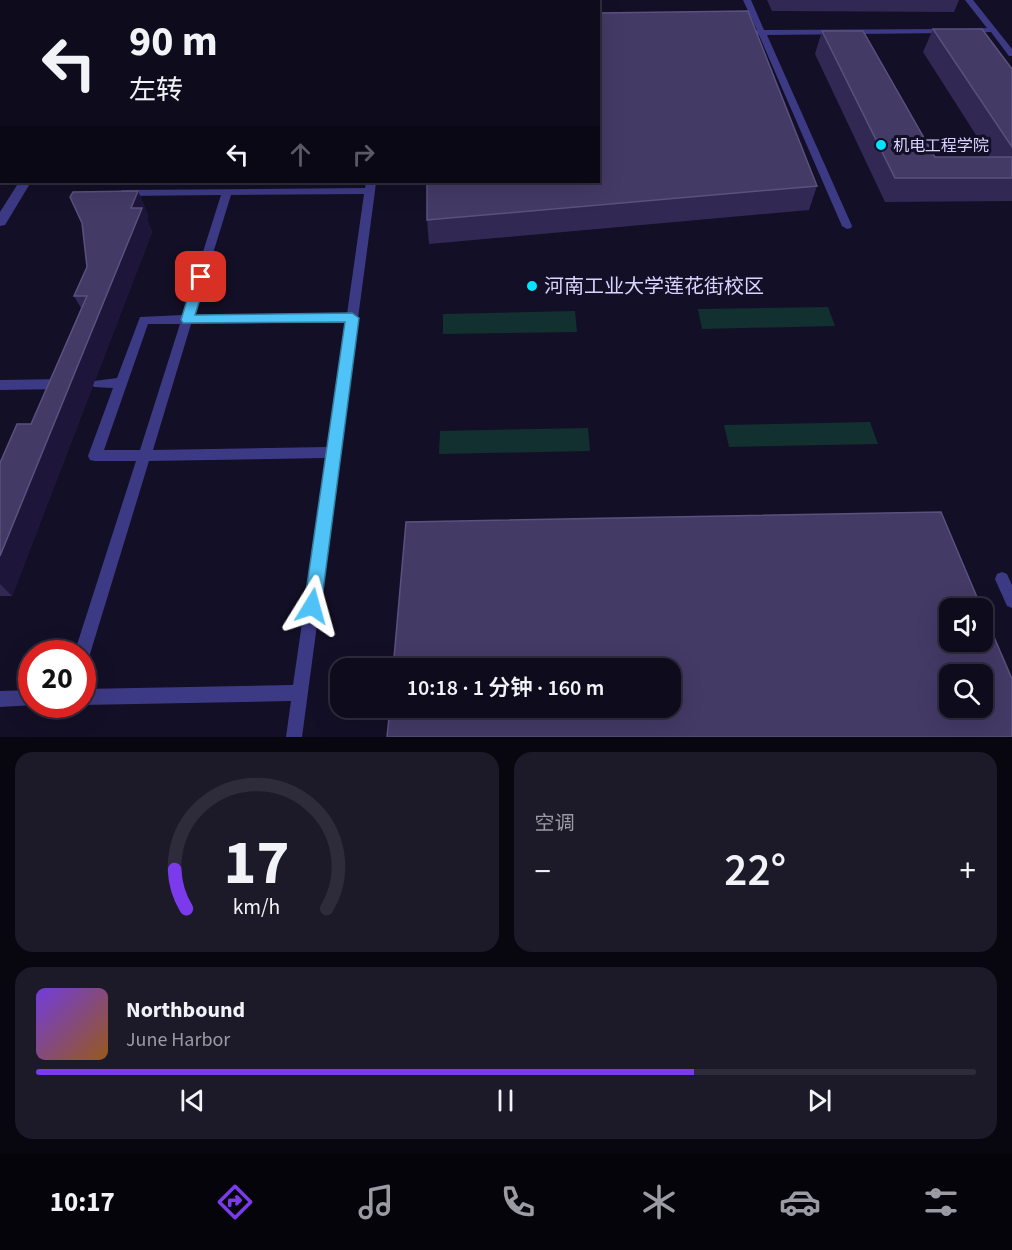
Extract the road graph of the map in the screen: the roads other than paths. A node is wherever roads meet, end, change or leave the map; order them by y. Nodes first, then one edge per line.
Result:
1 (747, 0) edge
2 (969, 0) edge
3 (993, 30) junction
4 (762, 33) junction
5 (732, 34) edge
6 (1012, 54) edge
7 (23, 183) edge
8 (371, 186) edge
9 (227, 192) junction
10 (115, 193) edge
11 (0, 222) edge
12 (847, 226) dead end
13 (352, 318) junction
14 (187, 320) junction
15 (122, 383) junction
16 (69, 384) edge
17 (98, 384) dead end
18 (0, 385) edge
19 (334, 452) junction
20 (145, 455) junction
21 (1002, 579) dead end
22 (1012, 601) edge
23 (86, 640) edge
24 (300, 693) junction
25 (96, 697) edge
26 (18, 698) edge
27 (0, 699) edge
28 (294, 737) edge

1 - 4 lane
2 - 3 lane
3 - 4 lane
3 - 6 lane
4 - 5 lane
4 - 12 lane
7 - 11 street
8 - 9 lane
8 - 13 lane
9 - 10 lane
9 - 14 lane
13 - 14 lane
13 - 19 lane
14 - 15 lane
14 - 20 lane
15 - 17 lane
15 - 20 lane
16 - 18 lane
19 - 20 lane
19 - 24 lane
20 - 23 lane
21 - 22 lane
24 - 25 lane
24 - 28 lane
26 - 27 lane

